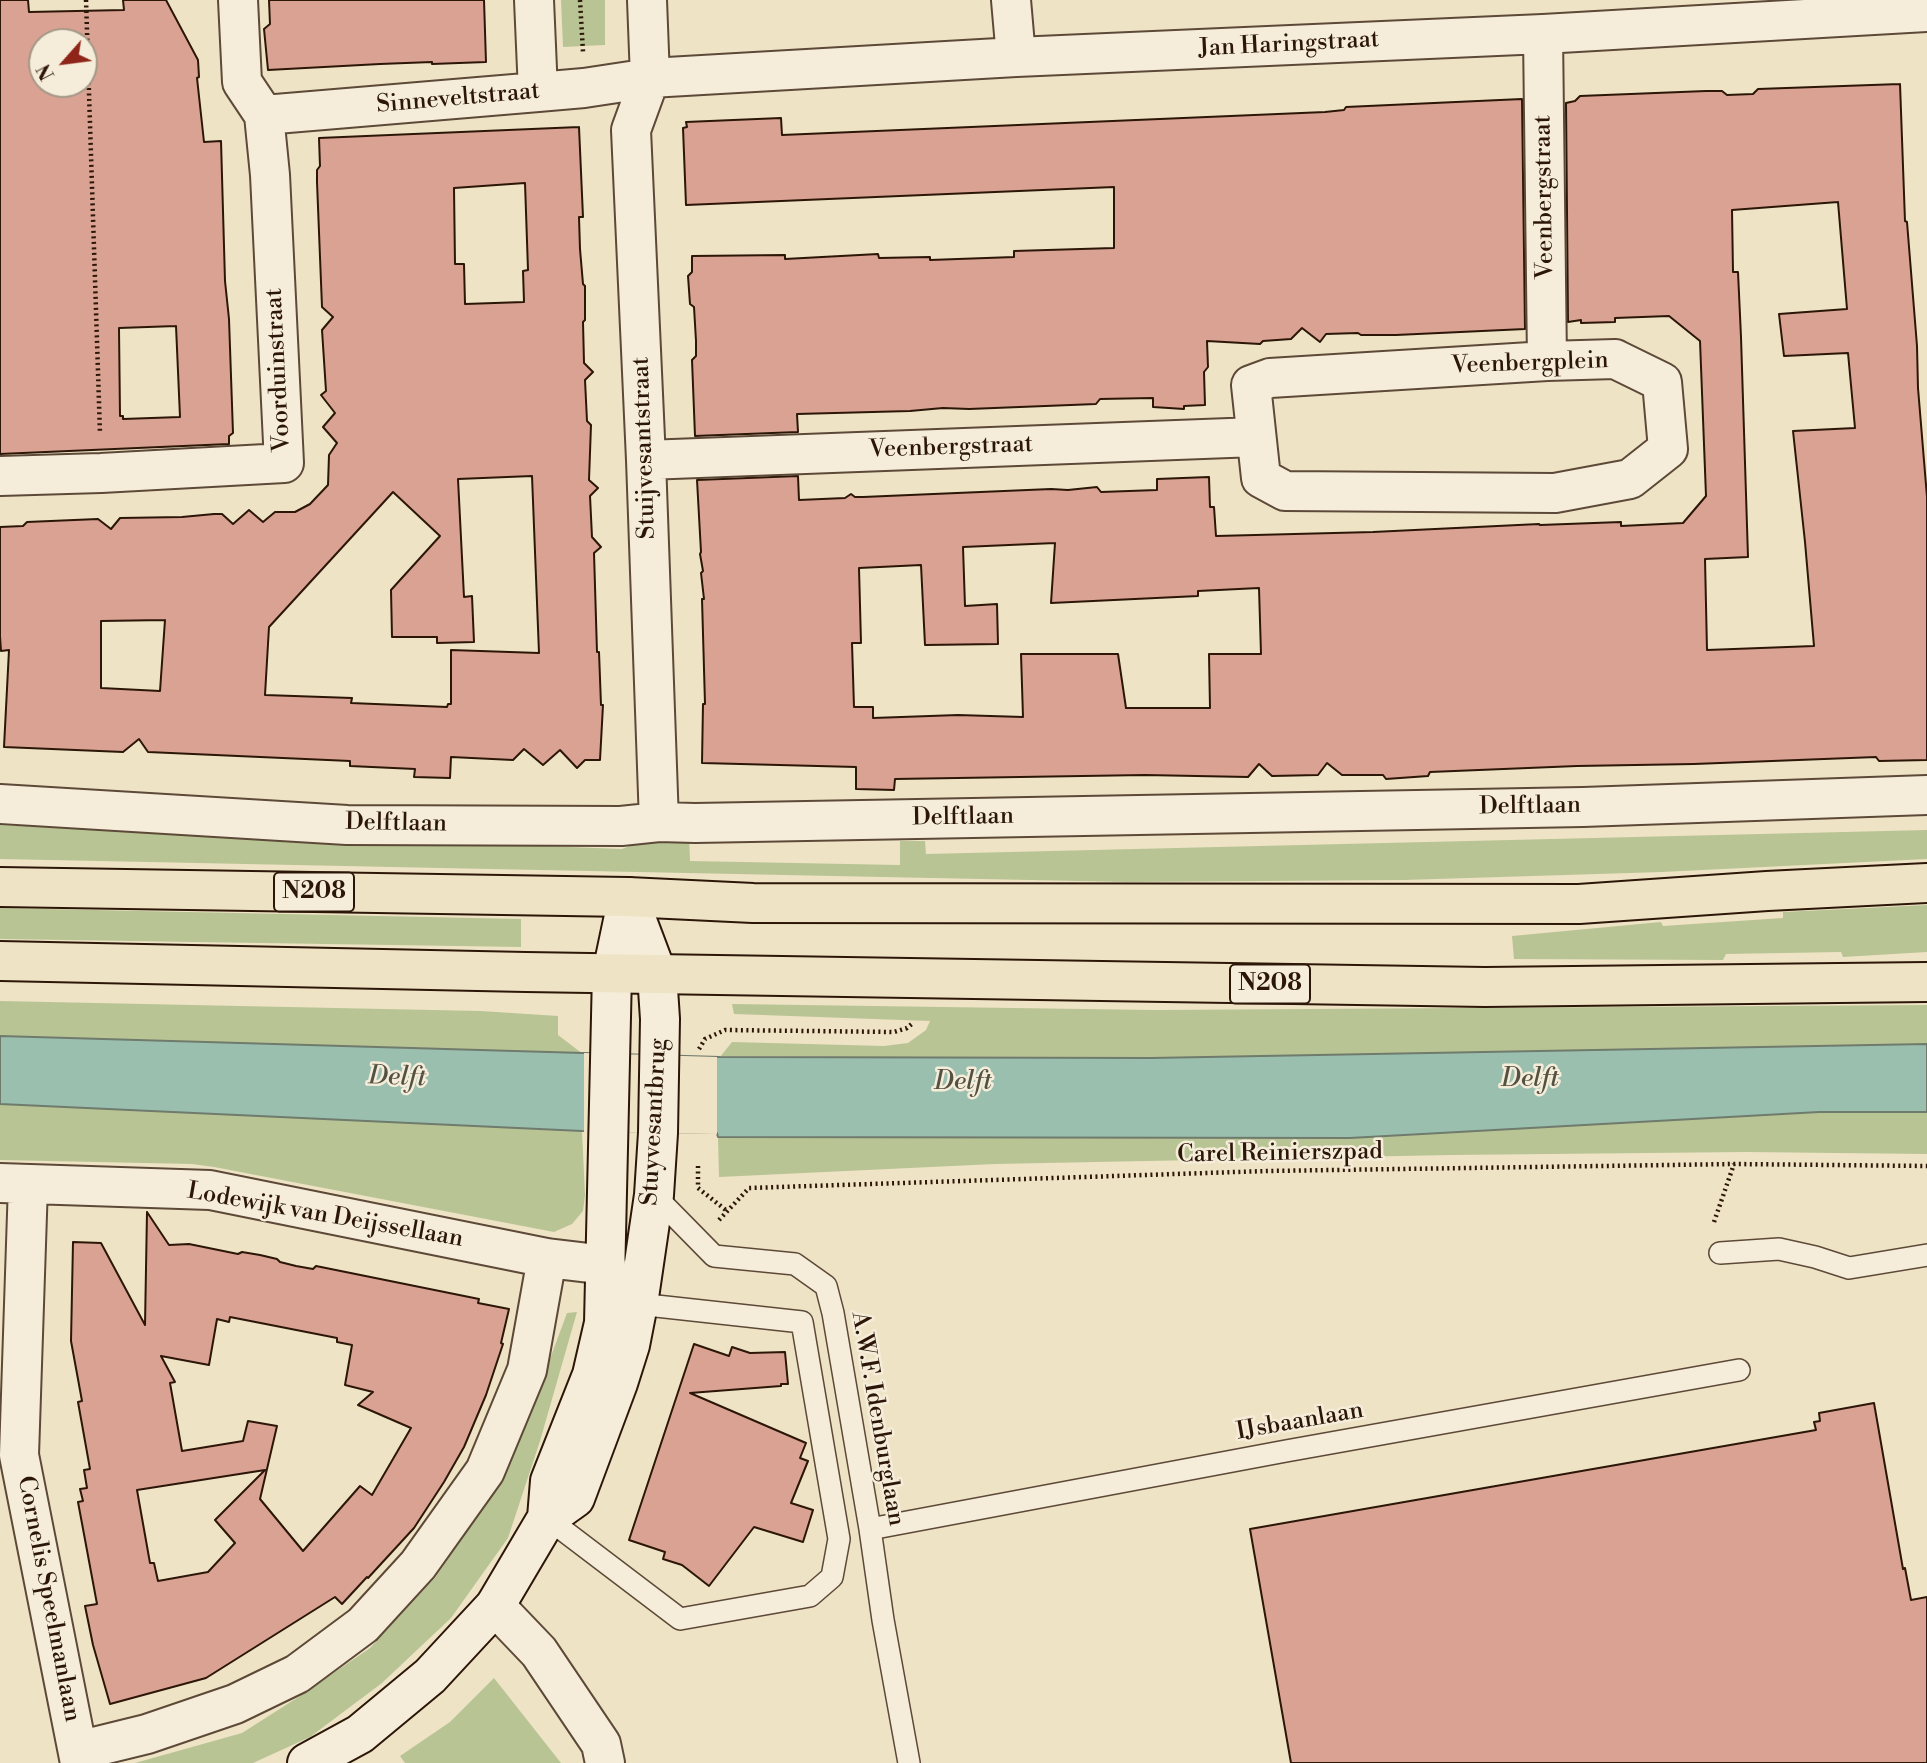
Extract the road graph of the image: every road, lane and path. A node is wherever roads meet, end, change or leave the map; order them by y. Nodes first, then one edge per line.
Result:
1 (86, 0) edge
2 (238, 0) edge
3 (534, 0) edge
4 (580, 0) edge
5 (646, 0) edge
6 (1011, 0) edge
7 (1927, 12) edge
8 (1543, 34) junction
9 (1016, 57) junction
10 (650, 78) junction
11 (584, 88) junction
12 (538, 92) junction
13 (264, 115) junction
14 (1547, 361) junction
15 (1255, 437) junction
16 (646, 460) junction
17 (101, 473) junction
18 (0, 476) edge
19 (1927, 795) edge
20 (0, 804) edge
21 (659, 822) junction
22 (1927, 883) edge
23 (0, 887) edge
24 (628, 897) junction
25 (0, 961) edge
26 (612, 972) junction
27 (657, 974) junction
28 (1927, 982) edge
29 (914, 1022) dead end
30 (705, 1039) dead end
31 (698, 1160) dead end
32 (1734, 1164) junction
33 (1927, 1166) edge
34 (14, 1183) edge
35 (654, 1195) junction
36 (727, 1211) junction
37 (1714, 1222) dead end
38 (700, 1242) junction
39 (1720, 1253) dead end
40 (1927, 1255) edge
41 (547, 1258) junction
42 (629, 1280) junction
43 (1739, 1370) dead end
44 (9, 1457) edge
45 (547, 1518) junction
46 (870, 1529) junction
47 (495, 1606) junction
48 (79, 1757) edge
49 (307, 1763) edge
50 (605, 1763) edge
51 (909, 1763) edge

1 - 17 path
2 - 13 street, Voorduinstraat
3 - 12 street
4 - 11 path
5 - 10 street
6 - 9 street
7 - 8 street, Jan Haringstraat
8 - 9 street, Jan Haringstraat
8 - 14 street, Veenbergstraat
9 - 10 street, Jan Haringstraat
10 - 11 street, Sinneveltstraat
10 - 16 street, Stuijvesantstraat
11 - 12 street, Sinneveltstraat
12 - 13 street, Sinneveltstraat
13 - 17 street, Voorduinstraat
14 - 15 street, Veenbergplein
14 - 15 street, Veenbergplein
15 - 16 street, Veenbergstraat
16 - 21 street, Stuijvesantstraat
17 - 18 street, Voorduinstraat
19 - 21 street, Delftlaan
20 - 21 street, Delftlaan
22 - 24 main road, N208
23 - 24 main road, N208
24 - 26 street
24 - 27 street
25 - 26 main road, N208
26 - 27 main road, N208
26 - 42 street, Stuyvesantbrug
27 - 28 main road, N208
27 - 35 street, Stuyvesantbrug
29 - 30 path
31 - 36 path, Stuyvesantbrug
32 - 33 path, Carel Reinierszpad
32 - 36 path, Carel Reinierszpad
32 - 37 path
34 - 41 street, Lodewijk van Deijssellaan
34 - 44 street, Cornelis Speelmanlaan
35 - 38 lane, A.W.F. Idenburglaan
35 - 42 street, Stuyvesantbrug
36 - 38 path, Carel Reinierszpad
38 - 46 lane, A.W.F. Idenburglaan
39 - 40 lane
41 - 42 street, Lodewijk van Deijssellaan
41 - 48 street
42 - 45 street
42 - 45 street
42 - 45 lane
43 - 46 lane, IJsbaanlaan
44 - 48 street, Cornelis Speelmanlaan
45 - 47 street
46 - 51 lane, A.W.F. Idenburglaan
47 - 49 street
47 - 50 street

